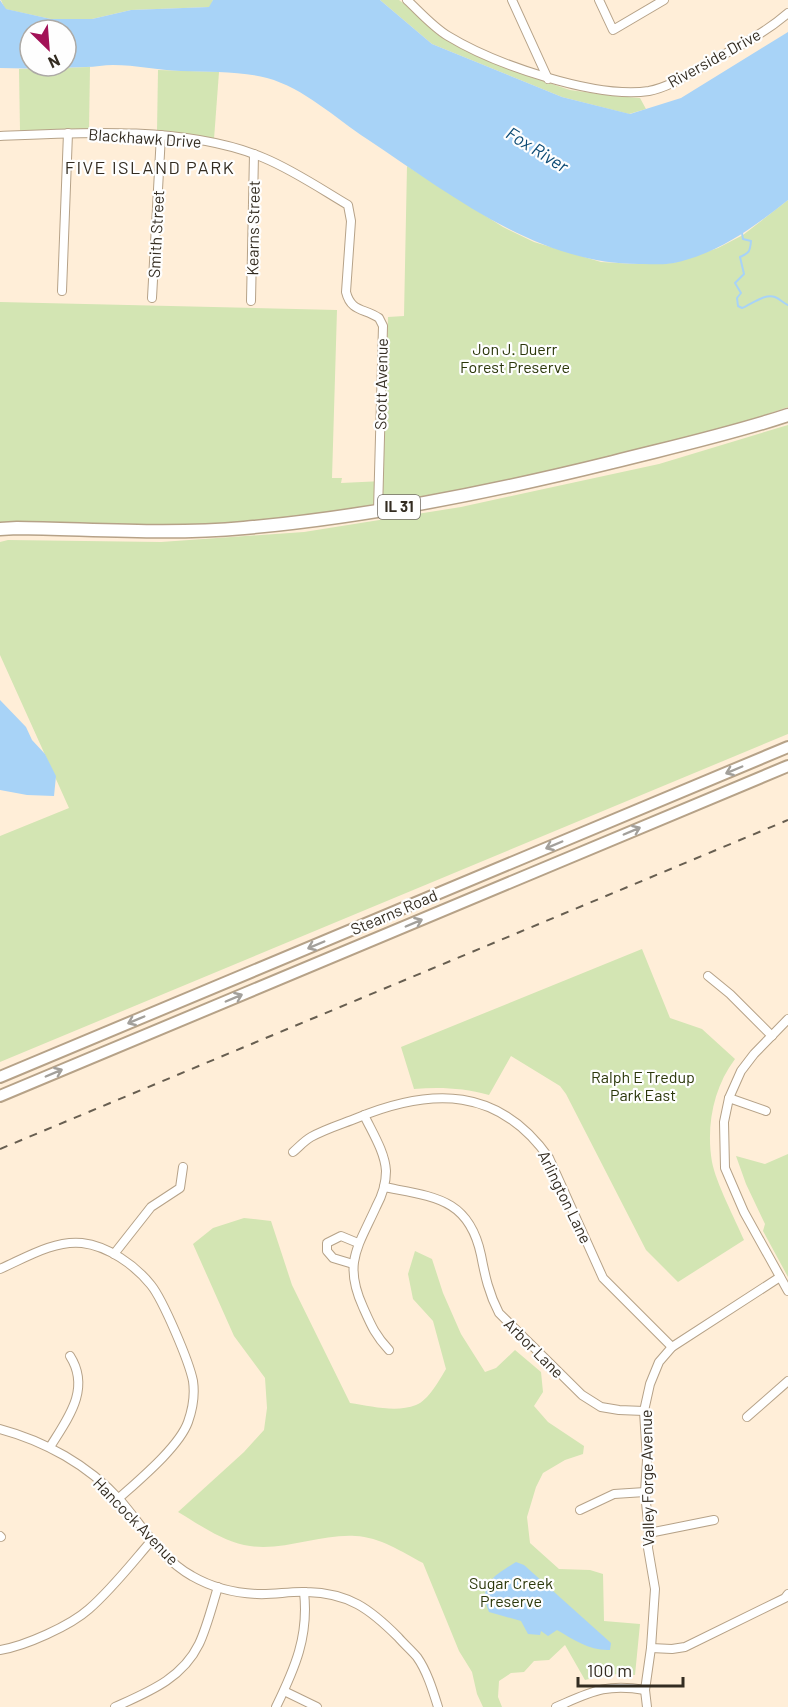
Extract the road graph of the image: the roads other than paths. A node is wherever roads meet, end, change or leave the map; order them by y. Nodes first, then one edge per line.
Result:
1 (407, 0) edge
2 (512, 0) edge
3 (599, 0) edge
4 (664, 0) edge
5 (788, 14) edge
6 (548, 78) junction
7 (68, 133) junction
8 (161, 135) junction
9 (0, 136) edge
10 (254, 154) junction
11 (348, 205) joint
12 (62, 291) dead end
13 (153, 298) dead end
14 (251, 302) dead end
15 (788, 415) edge
16 (378, 511) junction
17 (0, 530) edge
18 (788, 747) edge
19 (788, 766) edge
20 (708, 976) dead end
21 (788, 1019) edge
22 (772, 1036) junction
23 (0, 1077) edge
24 (0, 1096) edge
25 (729, 1098) junction
26 (766, 1111) dead end
27 (364, 1115) junction
28 (293, 1152) dead end
29 (183, 1167) dead end
30 (384, 1186) junction
31 (358, 1244) junction
32 (114, 1254) junction
33 (353, 1264) junction
34 (0, 1269) edge
35 (780, 1277) junction
36 (788, 1292) edge
37 (672, 1347) junction
38 (389, 1350) dead end
39 (70, 1356) dead end
40 (788, 1381) edge
41 (644, 1411) junction
42 (747, 1417) dead end
43 (0, 1429) edge
44 (50, 1447) junction
45 (645, 1492) junction
46 (118, 1499) junction
47 (580, 1510) dead end
48 (714, 1520) dead end
49 (649, 1533) junction
50 (152, 1540) junction
51 (218, 1587) junction
52 (304, 1592) junction
53 (788, 1594) edge
54 (651, 1648) junction
55 (0, 1650) edge
56 (645, 1690) junction
57 (284, 1691) junction
58 (115, 1707) edge
59 (276, 1707) edge
60 (317, 1707) edge
61 (438, 1707) edge
62 (556, 1707) edge
63 (647, 1707) edge

1 - 6 street, Riverside Drive
2 - 6 street
3 - 4 street
5 - 6 street, Riverside Drive
7 - 8 street, Blackhawk Drive
7 - 9 street, Blackhawk Drive
7 - 12 street
8 - 10 street, Blackhawk Drive
8 - 13 street, Smith Street
10 - 11 street, Blackhawk Drive
10 - 14 street, Kearns Street
11 - 16 street, Scott Avenue
15 - 16 main road, IL 31
16 - 17 main road, IL 31
18 -> 23 main road, Stearns Road
24 -> 19 main road, Stearns Road
20 - 22 street
21 - 22 street
22 - 25 street
25 - 26 street
25 - 35 street
27 - 28 street, Arlington Lane
27 - 30 street
27 - 37 street, Arlington Lane
29 - 32 street
30 - 31 street
30 - 41 street, Arbor Lane
31 - 33 street
31 - 33 street
32 - 34 street
32 - 46 street
33 - 38 street
35 - 36 street
35 - 37 street, Valley Forge Avenue
37 - 41 street, Valley Forge Avenue
39 - 44 street
40 - 42 street
41 - 45 street, Valley Forge Avenue
43 - 44 street, Hancock Avenue
44 - 46 street, Hancock Avenue
45 - 47 street
45 - 49 street, Valley Forge Avenue
46 - 50 street, Hancock Avenue
48 - 49 street
49 - 54 street, Valley Forge Avenue
50 - 51 street, Hancock Avenue
50 - 55 street
51 - 52 street, Hancock Avenue
51 - 58 street
52 - 57 street
52 - 61 street, Hancock Avenue
53 - 54 street
54 - 56 street, Valley Forge Avenue
56 - 62 street
56 - 63 street, Valley Forge Avenue
57 - 59 street
57 - 60 street

